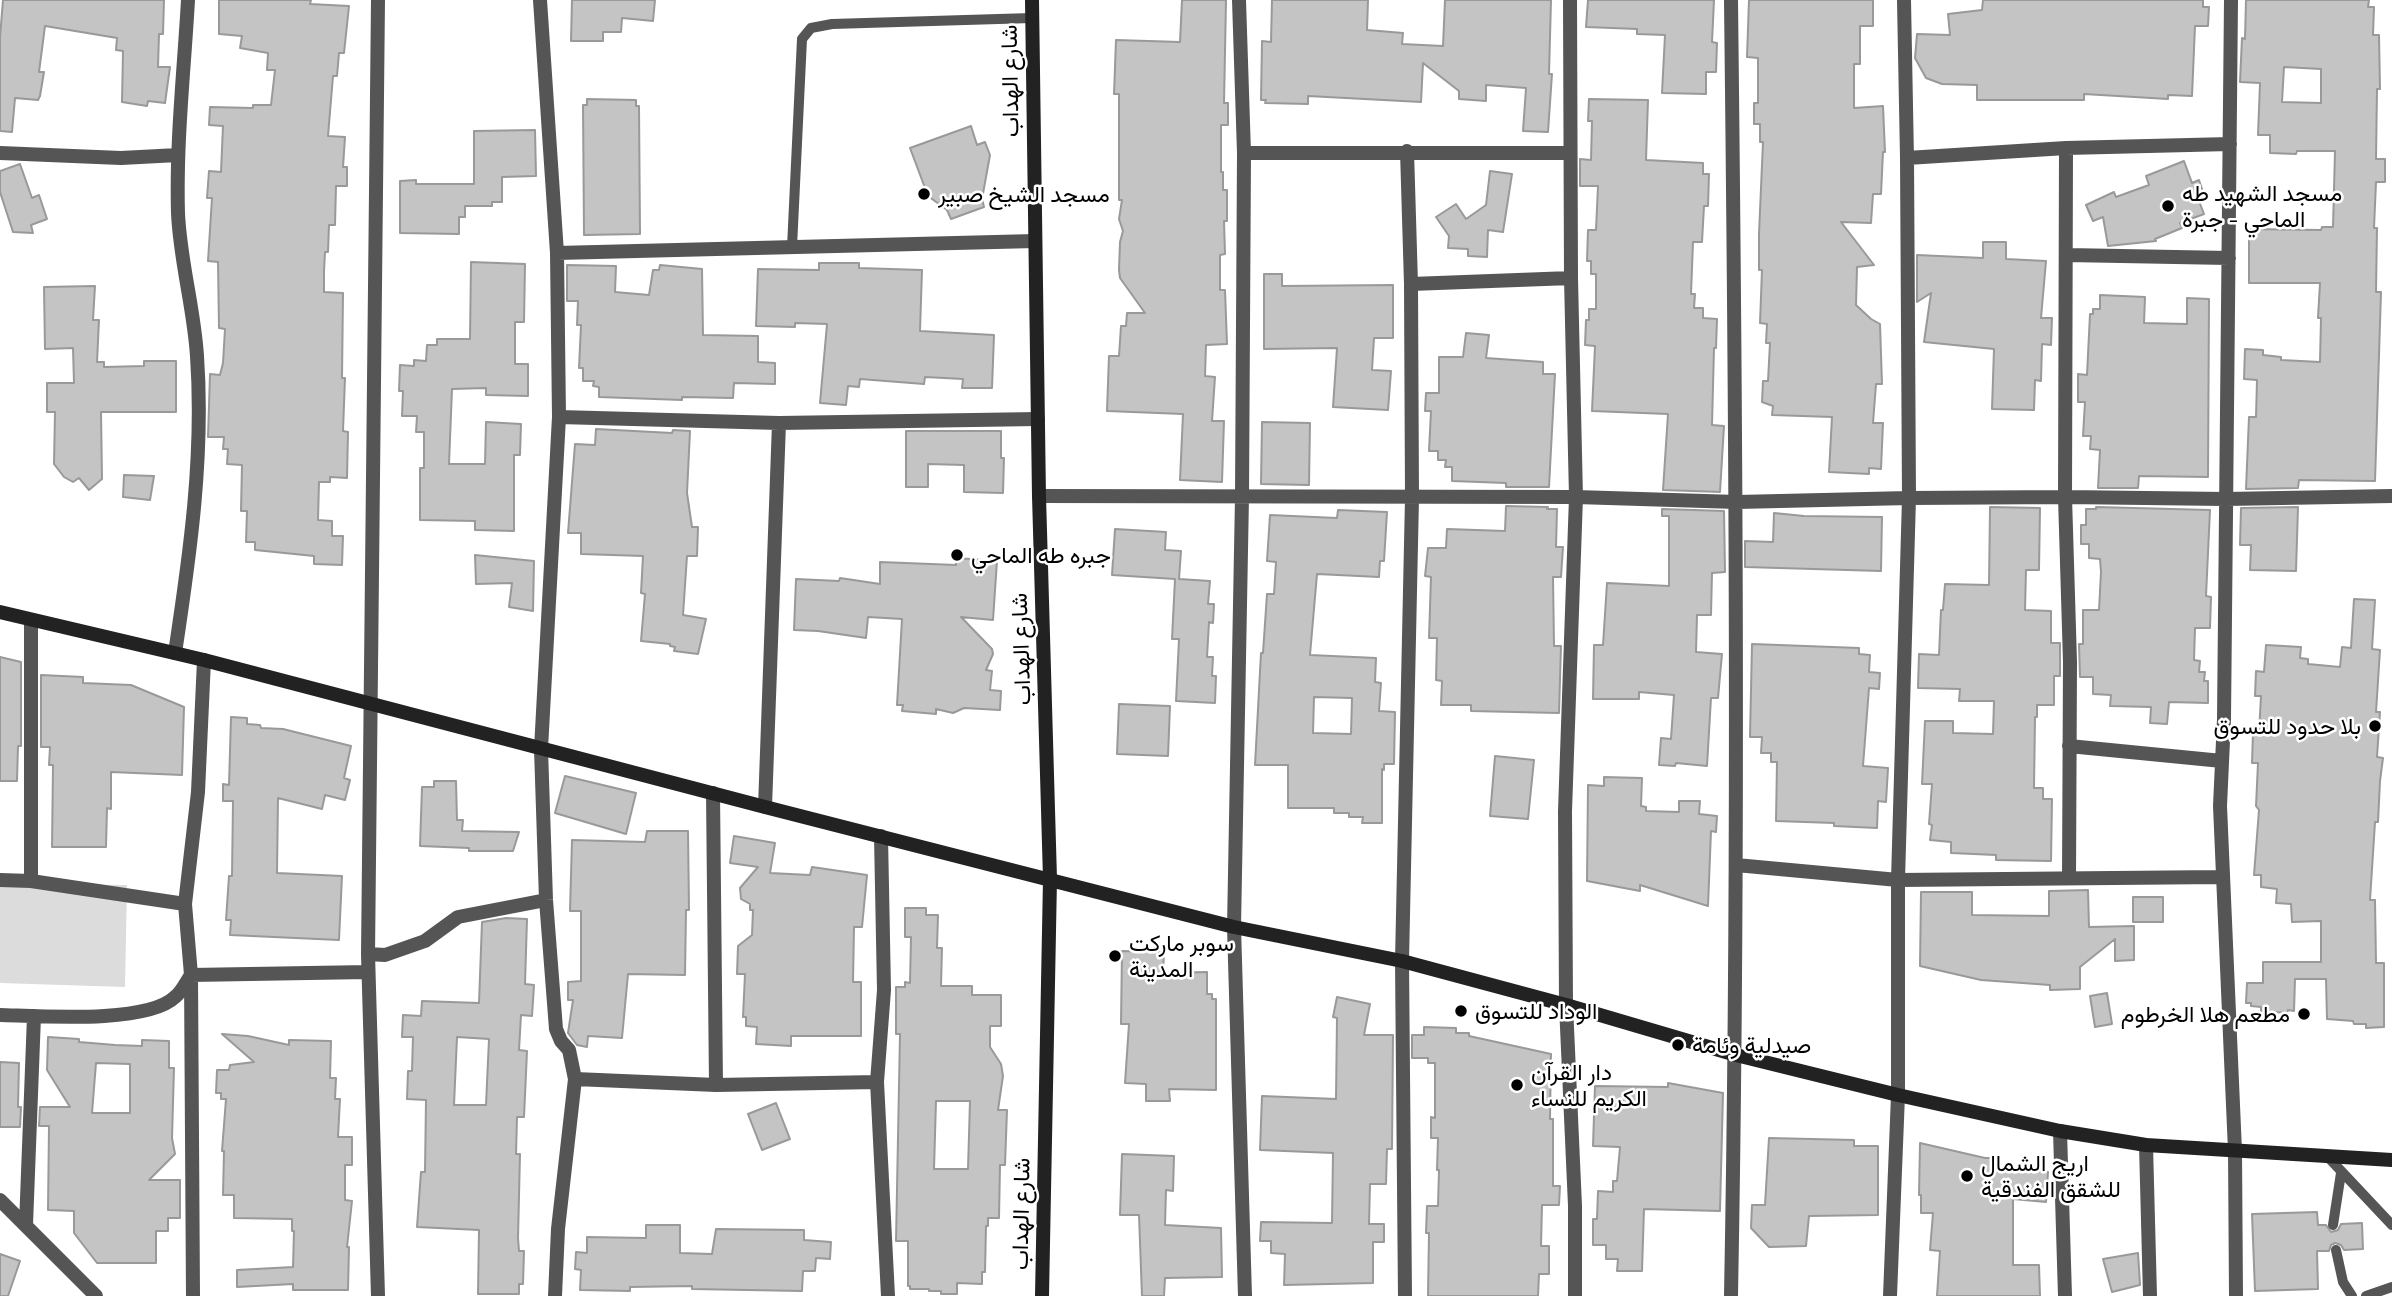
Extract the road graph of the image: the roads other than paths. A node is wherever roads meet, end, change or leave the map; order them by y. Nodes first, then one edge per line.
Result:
1 (188, 0) edge
2 (378, 0) edge
3 (540, 0) edge
4 (1032, 0) edge
5 (1240, 0) edge
6 (1570, 0) edge
7 (1731, 0) edge
8 (1904, 0) edge
9 (2231, 0) edge
10 (1032, 18) junction
11 (2230, 144) junction
12 (2066, 148) junction
13 (1407, 151) junction
14 (0, 153) edge
15 (1244, 153) junction
16 (1570, 153) junction
17 (178, 155) junction
18 (1907, 158) junction
19 (1035, 241) junction
20 (792, 247) junction
21 (557, 253) junction
22 (2067, 255) junction
23 (2229, 258) junction
24 (1570, 278) junction
25 (1411, 284) junction
26 (559, 417) junction
27 (1038, 419) junction
28 (779, 423) junction
29 (1039, 496) junction
30 (2392, 496) edge
31 (1576, 497) junction
32 (2065, 497) junction
33 (1242, 498) junction
34 (1412, 498) junction
35 (1909, 498) junction
36 (2226, 499) junction
37 (1737, 502) junction
38 (0, 612) edge
39 (31, 620) junction
40 (175, 653) junction
41 (204, 660) junction
42 (370, 703) junction
43 (2070, 746) junction
44 (541, 748) junction
45 (2222, 761) junction
46 (713, 793) junction
47 (765, 807) junction
48 (881, 836) junction
49 (1736, 865) junction
50 (2221, 877) junction
51 (2069, 878) junction
52 (1050, 879) junction
53 (0, 880) edge
54 (1898, 880) junction
55 (31, 881) junction
56 (545, 900) junction
57 (184, 904) junction
58 (1234, 927) junction
59 (368, 954) junction
60 (1402, 961) junction
61 (368, 972) junction
62 (191, 975) junction
63 (1566, 1005) junction
64 (0, 1015) edge
65 (34, 1016) junction
66 (1735, 1055) junction
67 (575, 1079) junction
68 (877, 1082) junction
69 (716, 1085) junction
70 (1898, 1095) junction
71 (2060, 1131) junction
72 (2146, 1145) junction
73 (2235, 1151) junction
74 (2327, 1156) junction
75 (2392, 1160) edge
76 (2341, 1173) junction
77 (0, 1200) edge
78 (2333, 1224) dead end
79 (26, 1225) junction
80 (2392, 1225) edge
81 (2336, 1250) dead end
82 (2392, 1287) edge
83 (96, 1296) edge
84 (193, 1296) edge
85 (378, 1296) edge
86 (555, 1296) edge
87 (888, 1296) edge
88 (1042, 1296) edge
89 (1245, 1296) edge
90 (1405, 1296) edge
91 (1575, 1296) edge
92 (1731, 1296) edge
93 (1890, 1296) edge
94 (2064, 1296) edge
95 (2150, 1296) edge
96 (2236, 1296) edge
97 (2353, 1296) edge
98 (2366, 1296) edge

1 - 17 street
2 - 42 street
3 - 21 street
4 - 10 street, شارع الهداب
5 - 15 street
6 - 16 street
7 - 37 street
8 - 18 street
9 - 11 street
10 - 19 street, شارع الهداب
10 - 20 lane
11 - 12 street
11 - 23 street
12 - 18 street
12 - 22 street
13 - 15 street
13 - 16 street
13 - 25 street
14 - 17 street
15 - 33 street
16 - 24 street
17 - 40 street
18 - 35 street
19 - 20 street
19 - 27 street, شارع الهداب
20 - 21 street
21 - 26 street
22 - 23 street
22 - 32 street
23 - 36 street
24 - 25 street
24 - 31 street
25 - 34 street
26 - 28 street
26 - 44 street
27 - 28 street
27 - 29 street, شارع الهداب
28 - 47 street
29 - 33 street
29 - 52 street, شارع الهداب
30 - 36 street
31 - 34 street
31 - 37 street
31 - 63 street
32 - 35 street
32 - 36 street
32 - 43 street
33 - 34 street
33 - 58 street
34 - 60 street
35 - 37 street
35 - 54 street
36 - 45 street
37 - 49 street
38 - 39 street
39 - 40 street
39 - 55 street
40 - 41 street
41 - 42 street
41 - 57 street
42 - 44 street
42 - 59 street
43 - 45 street
43 - 51 street
44 - 46 street
44 - 56 street
45 - 50 street
46 - 47 street
46 - 69 street
47 - 48 street
48 - 52 street
48 - 68 street
49 - 54 street
49 - 66 street
50 - 51 street
50 - 73 street
51 - 54 street
52 - 58 street
52 - 88 street, شارع الهداب
53 - 55 street
54 - 70 street
55 - 57 street
56 - 59 street
56 - 67 street
57 - 62 street
58 - 60 street
58 - 89 street
59 - 61 street
60 - 63 street
60 - 90 street
61 - 62 street
61 - 85 street
62 - 65 street
62 - 84 street
63 - 66 street
63 - 91 street
64 - 65 street
65 - 79 street
66 - 70 street
66 - 92 street
67 - 69 street
67 - 86 street
68 - 69 street
68 - 87 street
70 - 71 street
70 - 93 street
71 - 72 street
71 - 94 street
72 - 73 street
72 - 95 street
73 - 74 street
73 - 96 street
74 - 75 street
74 - 76 lane
76 - 78 lane
76 - 80 lane
77 - 79 street
79 - 83 street
81 - 97 lane
82 - 98 lane

